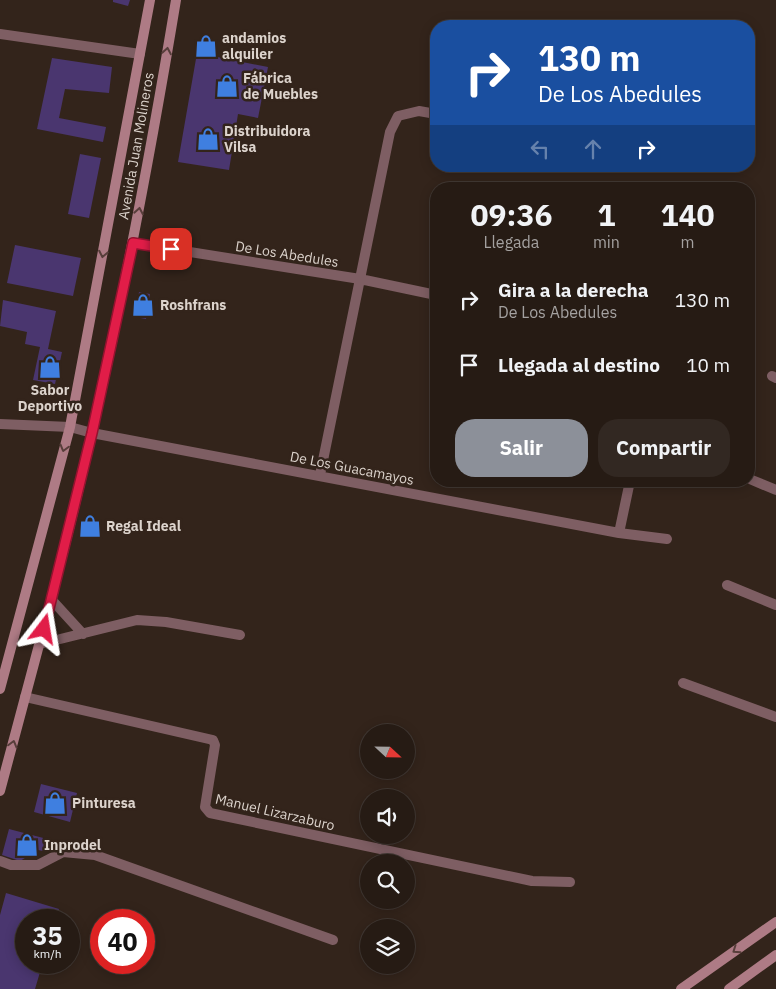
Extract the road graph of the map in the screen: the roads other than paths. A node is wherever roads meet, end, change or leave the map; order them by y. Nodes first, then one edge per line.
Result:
1 (150, 0) edge
2 (176, 0) edge
3 (0, 34) edge
4 (140, 54) junction
5 (430, 113) edge
6 (133, 243) junction
7 (360, 279) junction
8 (430, 294) edge
9 (0, 424) edge
10 (70, 427) junction
11 (92, 433) junction
12 (320, 475) junction
13 (755, 481) edge
14 (629, 487) edge
15 (776, 490) edge
16 (620, 533) junction
17 (667, 539) dead end
18 (727, 585) dead end
19 (51, 599) junction
20 (776, 604) edge
21 (83, 634) junction
22 (240, 635) dead end
23 (40, 644) junction
24 (683, 683) dead end
25 (0, 689) edge
26 (25, 697) junction
27 (776, 718) edge
28 (0, 791) edge
29 (0, 860) edge
30 (570, 882) dead end
31 (776, 922) edge
32 (333, 940) dead end
33 (776, 955) edge
34 (680, 989) edge
35 (729, 989) edge

1 - 4 street, Avenida Juan Molineros
6 -> 2 street, Avenida Juan Molineros
3 - 4 street
4 -> 10 street, Avenida Juan Molineros
5 - 7 street
6 - 7 street, De Los Abedules
6 - 11 street, Avenida Juan Molineros
7 - 8 street, De Los Abedules
7 - 12 street
9 - 10 street, De Los Guacamayos
10 - 11 street, De Los Guacamayos
10 -> 25 street, Avenida Juan Molineros
11 - 12 street, De Los Guacamayos
11 - 19 street, Avenida Juan Molineros
12 - 16 street, De Los Guacamayos
13 - 15 street
14 - 16 street
16 - 17 street, De Los Guacamayos
18 - 20 street
19 - 21 street
19 - 23 street, Avenida Juan Molineros
21 - 22 street
21 - 23 street
23 - 26 street, Avenida Juan Molineros
24 - 27 street
28 -> 26 street, Avenida Juan Molineros
26 - 30 street, Manuel Lizarzaburo
29 - 32 street
31 -> 34 street
33 - 35 street

